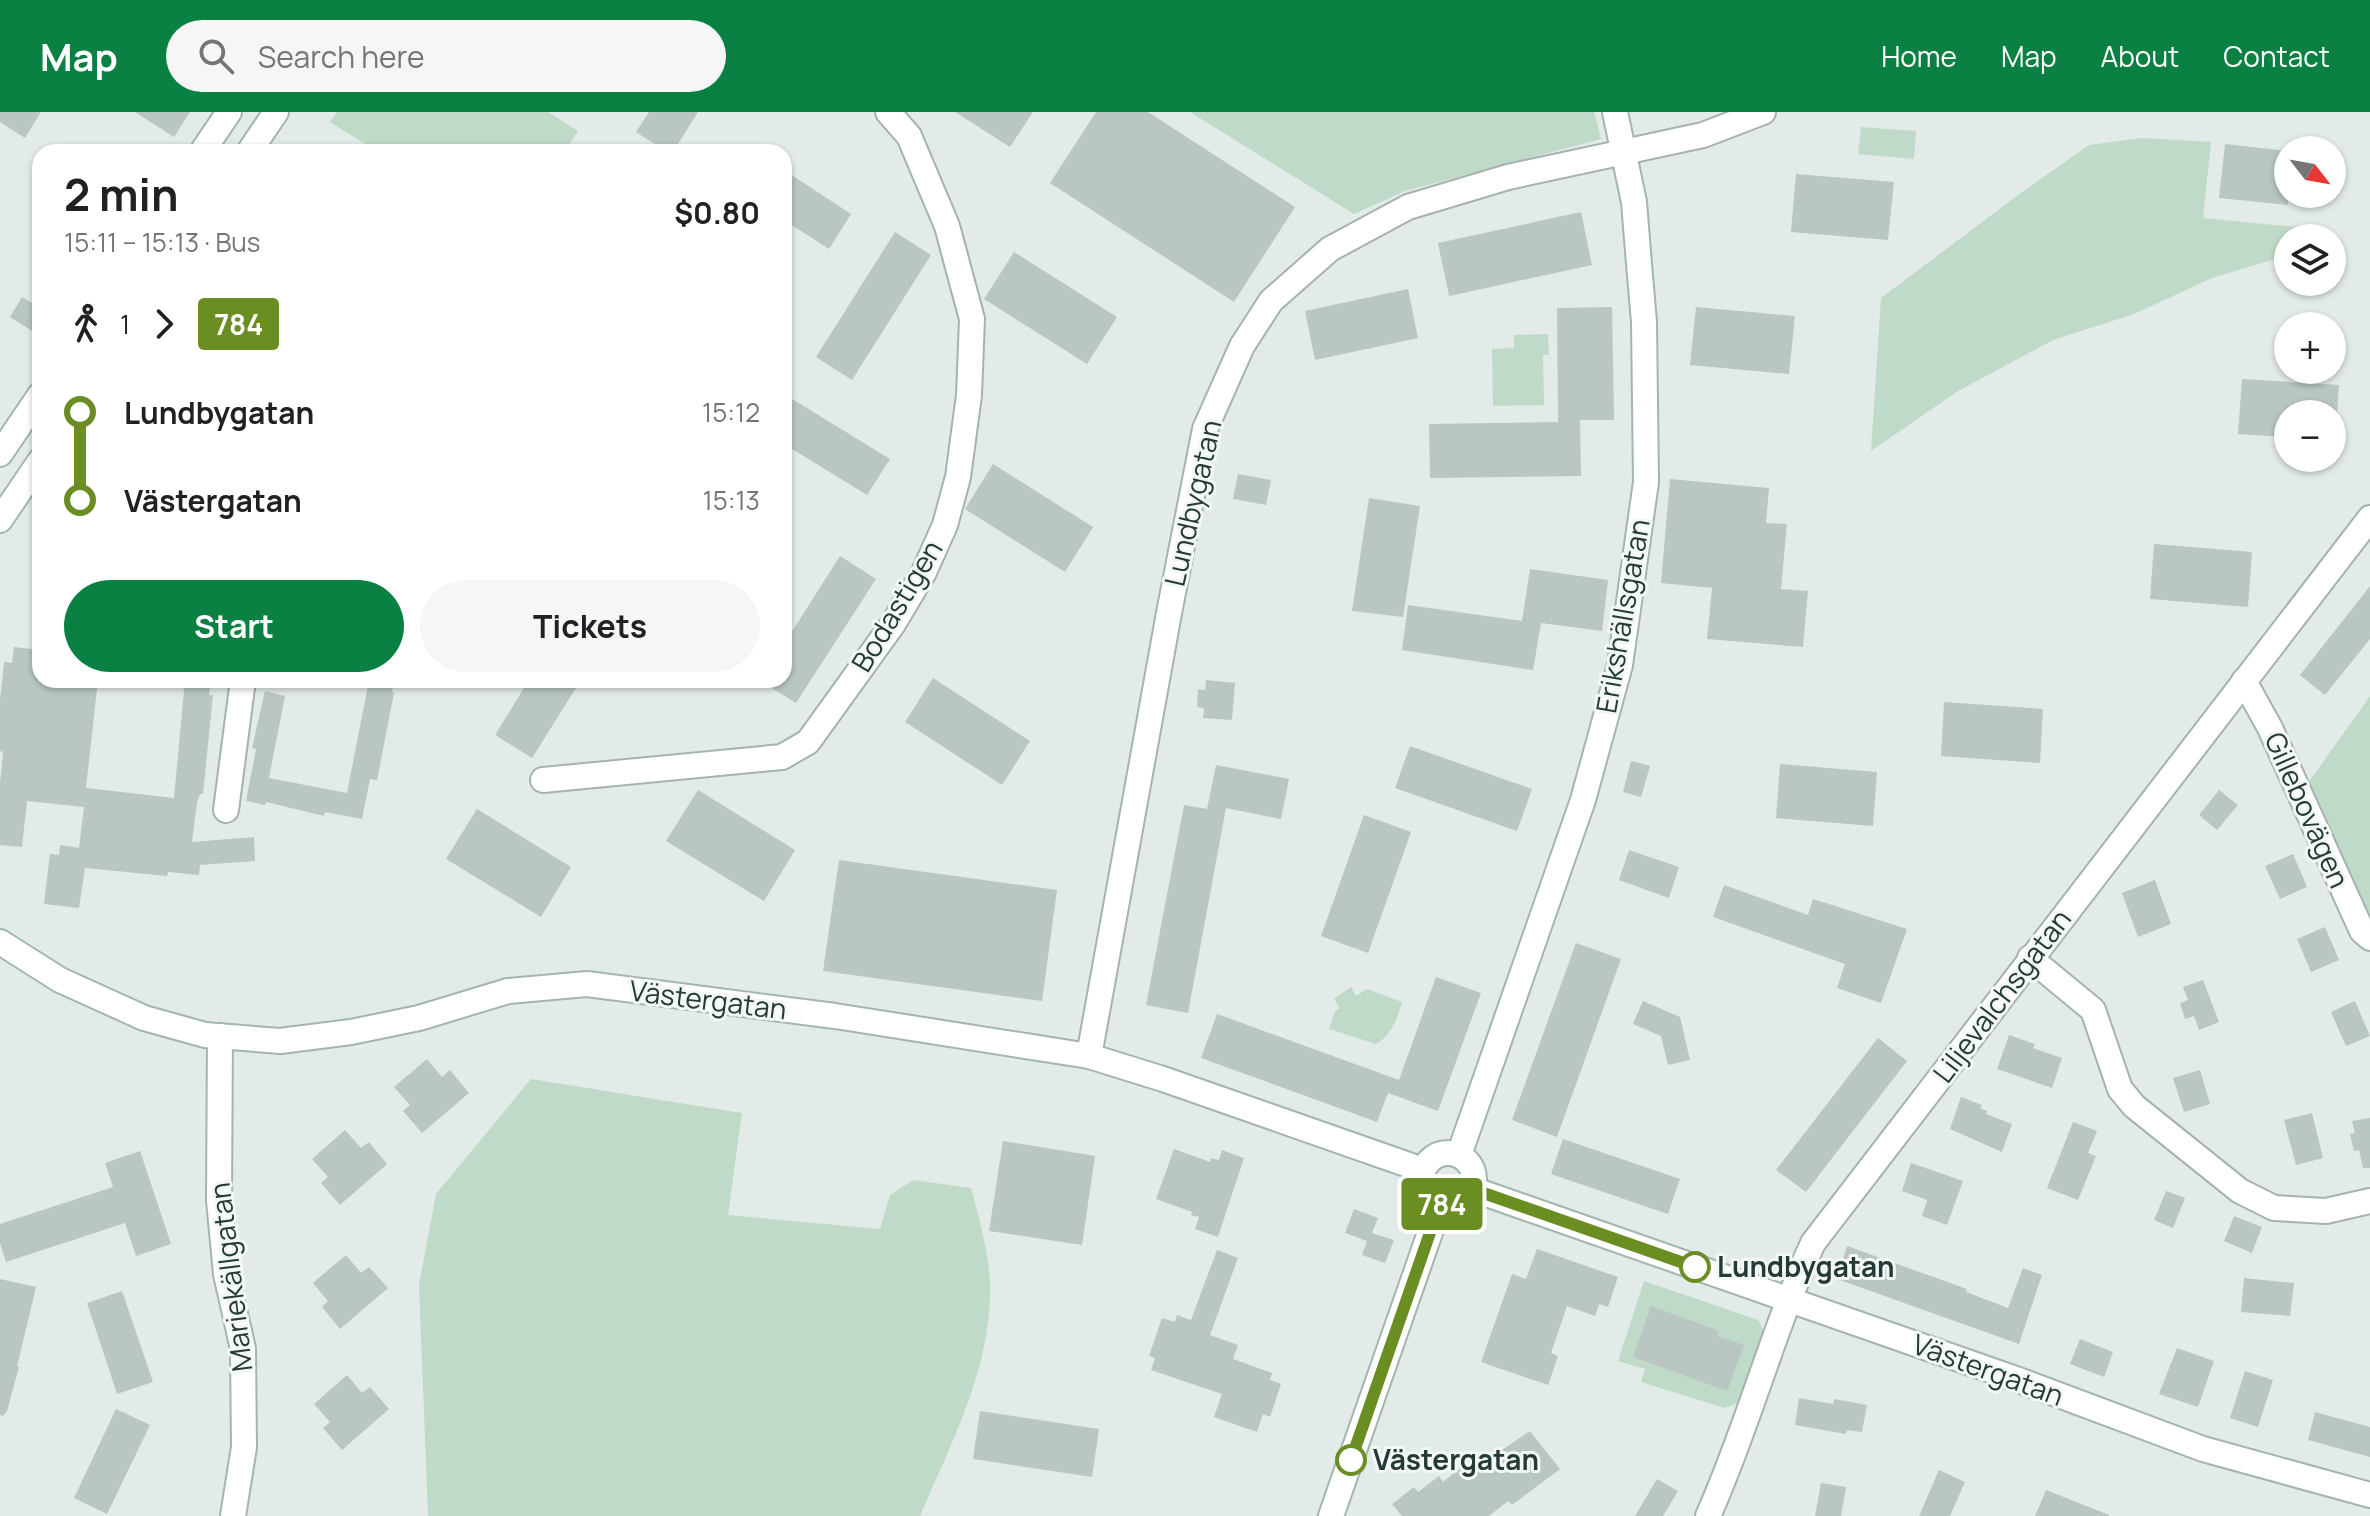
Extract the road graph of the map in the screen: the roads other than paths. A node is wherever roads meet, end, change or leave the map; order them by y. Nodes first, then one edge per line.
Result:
1 (229, 112) edge
2 (276, 112) edge
3 (888, 112) edge
4 (1615, 112) edge
5 (1763, 112) edge
6 (207, 144) edge
7 (254, 144) edge
8 (1624, 151) junction
9 (32, 407) edge
10 (0, 454) edge
11 (32, 473) edge
12 (2370, 518) edge
13 (0, 520) edge
14 (2244, 681) junction
15 (242, 688) edge
16 (543, 780) dead end
17 (226, 810) dead end
18 (2370, 938) edge
19 (0, 942) edge
20 (2030, 958) junction
21 (220, 1036) junction
22 (1089, 1056) junction
23 (1459, 1155) junction
24 (1423, 1170) junction
25 (1472, 1189) junction
26 (2370, 1201) edge
27 (1440, 1204) junction
28 (1788, 1299) junction
29 (2370, 1495) edge
30 (233, 1516) edge
31 (1331, 1516) edge
32 (1708, 1516) edge

1 - 6 street
2 - 7 street
3 - 16 street, Bodastigen
4 - 8 street, Erikshällsgatan
5 - 8 street, Lundbygatan
8 - 22 street, Lundbygatan
8 - 23 street, Erikshällsgatan
9 - 10 street
11 - 13 street
12 - 14 street, Liljevalchsgatan
14 - 18 street, Gillebovägen
14 - 20 street, Liljevalchsgatan
15 - 17 street
19 - 21 street, Västergatan
20 - 26 street
20 - 28 street, Liljevalchsgatan
21 - 22 street, Västergatan
21 - 30 street, Mariekällgatan
22 - 24 street, Västergatan
23 - 24 street
23 - 25 street
24 - 27 street
25 - 27 street
25 - 28 street, Västergatan
27 - 31 street
28 - 29 street, Västergatan
28 - 32 street, Liljevalchsgatan

